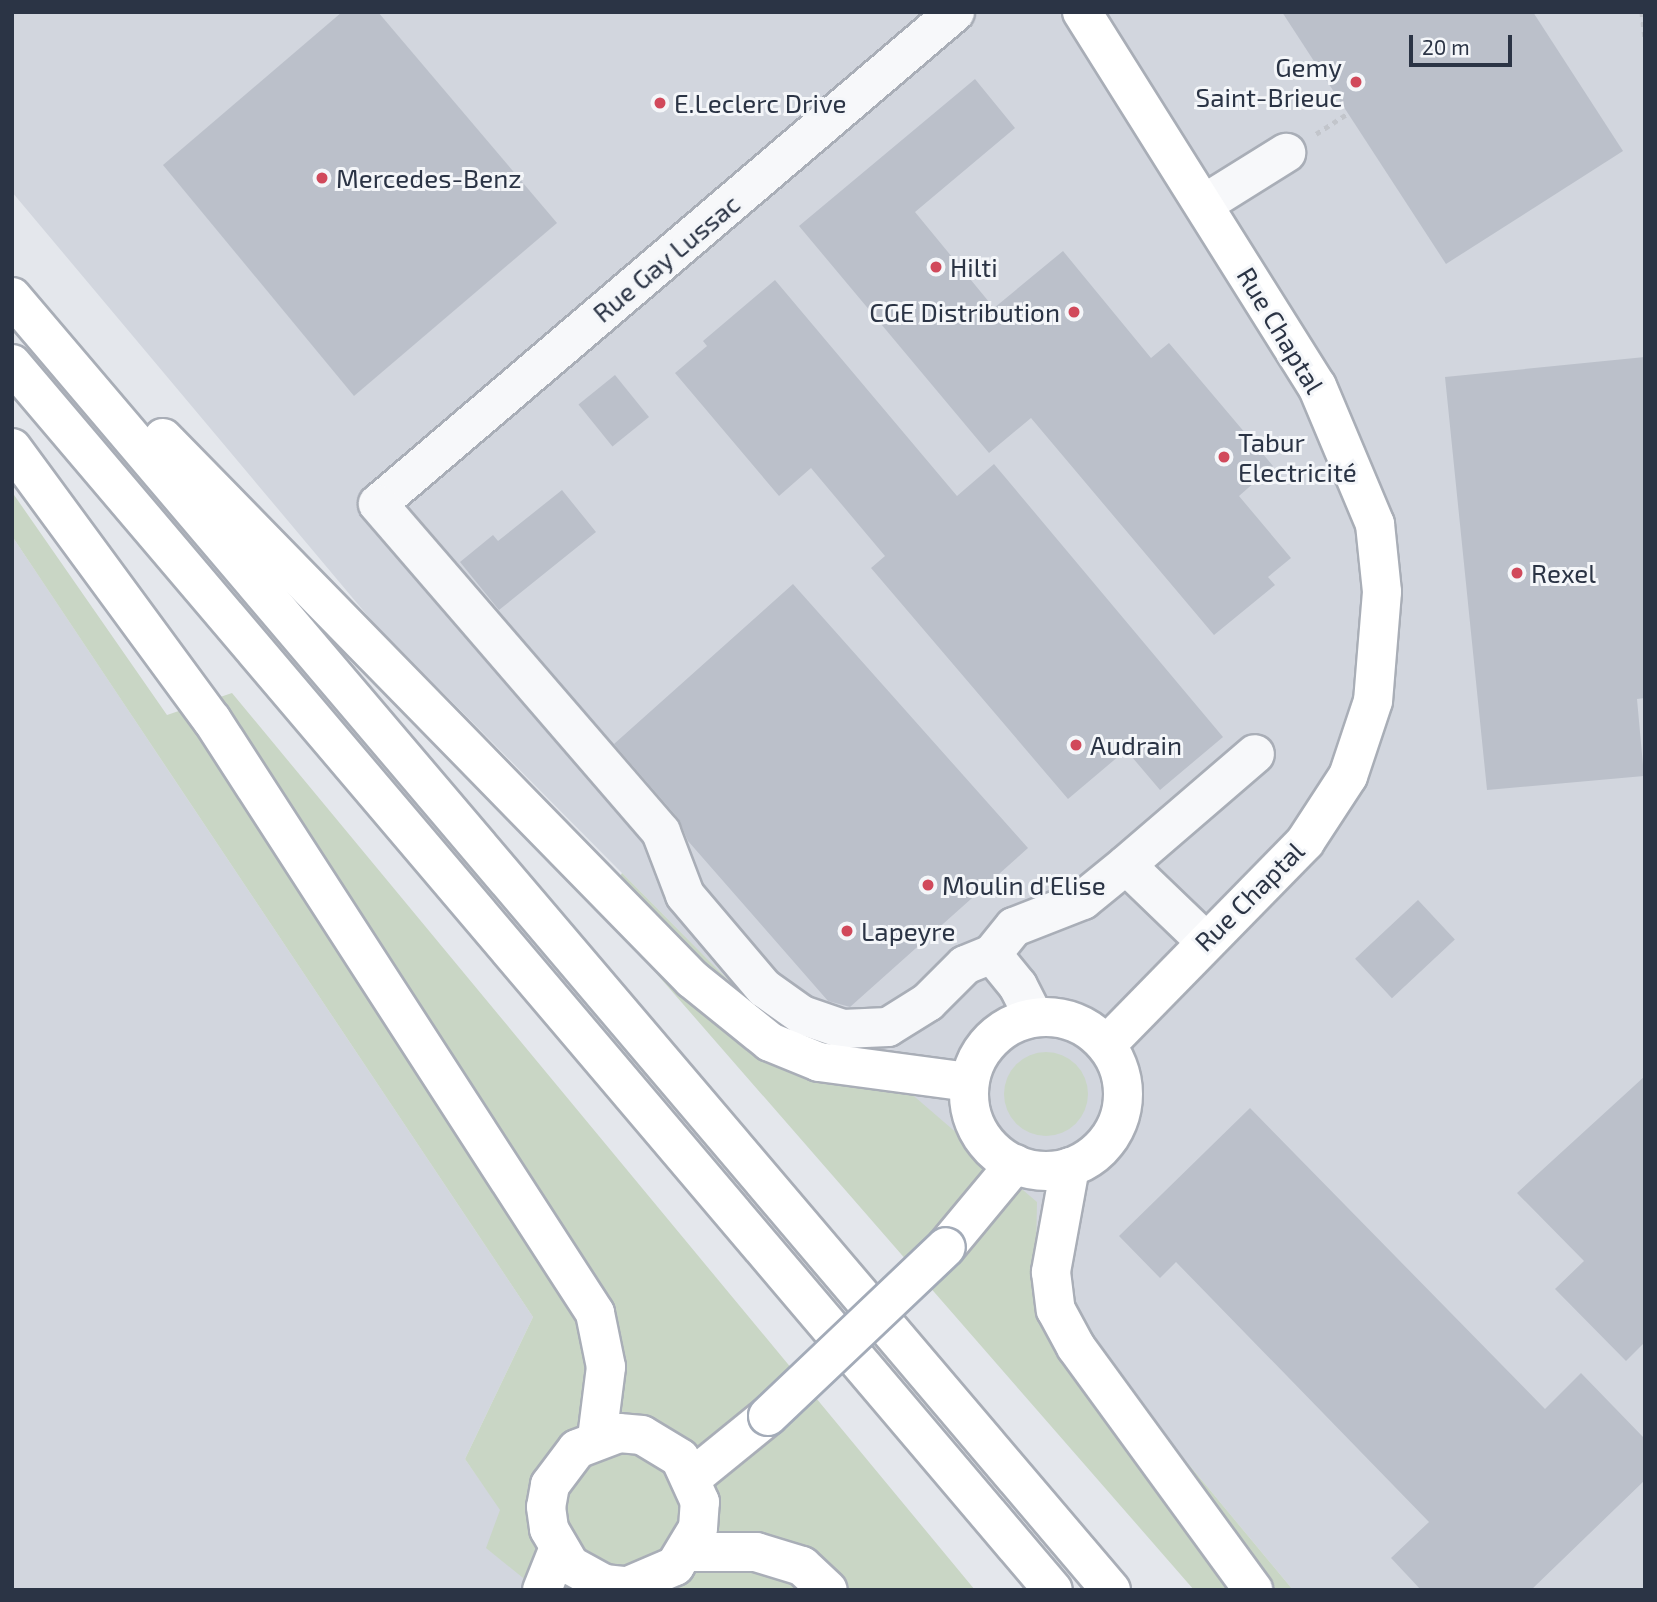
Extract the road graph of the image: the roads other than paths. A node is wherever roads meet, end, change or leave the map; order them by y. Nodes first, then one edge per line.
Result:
1 (955, 12) edge
2 (1082, 12) edge
3 (1286, 153) dead end
4 (1204, 204) junction
5 (12, 283) edge
6 (12, 297) edge
7 (12, 364) edge
8 (12, 448) edge
9 (1255, 754) dead end
10 (1126, 864) junction
11 (1204, 940) junction
12 (992, 954) junction
13 (1034, 1017) junction
14 (1105, 1045) junction
15 (969, 1082) junction
16 (1015, 1164) junction
17 (1070, 1167) junction
18 (597, 1438) junction
19 (693, 1477) junction
20 (558, 1550) junction
21 (688, 1552) junction
22 (621, 1588) edge
23 (542, 1590) edge
24 (828, 1590) edge
25 (1053, 1590) edge
26 (1111, 1590) edge
27 (1253, 1590) edge

1 - 12 street, Rue Gay Lussac
2 - 4 main road, Rue Chaptal
3 - 4 street
4 - 11 main road, Rue Chaptal
5 - 15 main road
6 - 26 main road
7 - 25 main road
8 - 18 main road
9 - 10 street
10 - 11 street
10 - 12 street
11 - 14 main road, Rue Chaptal
12 - 13 street
13 - 14 main road
13 - 15 main road
14 - 17 main road
15 - 16 main road
16 - 17 main road
16 - 19 main road, bridge
17 - 27 main road
18 - 19 main road
18 - 20 main road
19 - 21 main road
20 - 22 main road
20 - 23 main road
21 - 22 main road
21 - 24 main road

